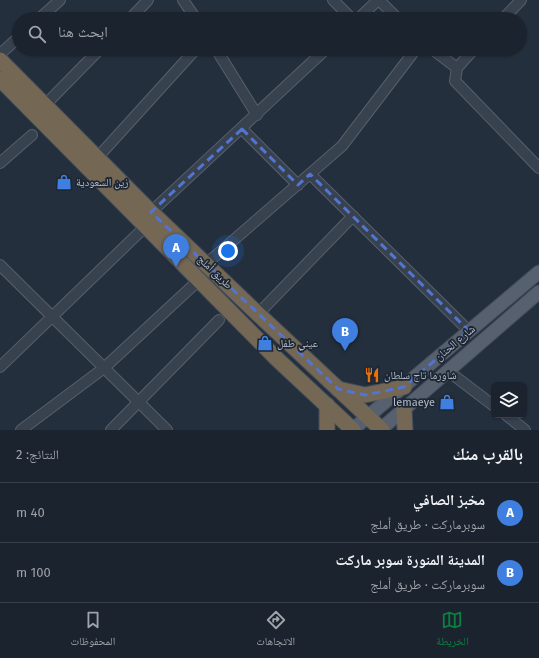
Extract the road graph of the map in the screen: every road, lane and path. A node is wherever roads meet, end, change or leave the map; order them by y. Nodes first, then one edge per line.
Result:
1 (60, 0) edge
2 (148, 0) edge
3 (183, 0) edge
4 (333, 0) edge
5 (378, 0) edge
6 (521, 0) edge
7 (47, 12) edge
8 (137, 12) edge
9 (191, 12) edge
10 (345, 12) edge
11 (365, 12) edge
12 (391, 12) edge
13 (510, 12) edge
14 (12, 43) edge
15 (0, 54) edge
16 (93, 56) edge
17 (190, 56) edge
18 (220, 56) edge
19 (319, 56) edge
20 (411, 56) edge
21 (441, 56) edge
22 (468, 56) edge
23 (0, 60) edge
24 (457, 68) junction
25 (0, 79) edge
26 (45, 105) junction
27 (257, 114) junction
28 (242, 129) junction
29 (32, 135) dead end
30 (98, 158) junction
31 (0, 163) edge
32 (539, 168) edge
33 (310, 174) junction
34 (298, 185) junction
35 (151, 212) junction
36 (353, 216) junction
37 (146, 226) junction
38 (206, 264) junction
39 (1, 267) edge
40 (539, 272) edge
41 (199, 280) junction
42 (539, 292) edge
43 (258, 314) junction
44 (52, 317) junction
45 (219, 320) dead end
46 (469, 331) junction
47 (0, 367) edge
48 (104, 368) junction
49 (448, 371) junction
50 (404, 386) junction
51 (338, 389) junction
52 (138, 402) junction
53 (491, 404) edge
54 (327, 405) junction
55 (404, 409) junction
56 (367, 417) junction
57 (510, 418) edge
58 (21, 430) edge
59 (111, 430) edge
60 (167, 430) edge
61 (327, 430) edge
62 (353, 430) edge
63 (381, 430) edge
64 (405, 430) edge
65 (525, 430) edge

1 - 7 street
2 - 8 street
3 - 9 street
4 - 10 street
5 - 11 street
5 - 12 street
6 - 13 street
14 - 15 street
16 - 26 street
17 - 30 street
18 - 27 street
19 - 27 street
20 - 33 street
21 - 24 street
22 - 24 street
23 - 26 highway, طريق أملج
24 - 32 street
25 - 37 highway, طريق أملج
26 - 30 highway, طريق أملج
27 - 28 street
28 - 34 street
28 - 35 street
29 - 31 street
30 - 35 highway, طريق أملج
33 - 34 street
33 - 36 street
34 - 38 street
35 - 38 highway, طريق أملج
36 - 43 street
36 - 46 street
37 - 41 highway, طريق أملج
37 - 44 street
38 - 43 highway, طريق أملج
39 - 44 street
40 - 46 main road, شارع الحنان
41 - 48 street
41 - 54 highway, طريق أملج
42 - 49 main road, شارع الحنان
43 - 51 highway, طريق أملج
44 - 47 street
44 - 48 street
45 - 52 street
46 - 50 main road, شارع الحنان
48 - 52 street
48 - 58 street
49 - 53 street
49 - 55 main road, شارع الحنان
50 - 51 highway
50 - 56 main road, شارع الحنان
51 - 56 highway, طريق أملج
52 - 59 street
52 - 60 street
54 - 61 highway
54 - 62 highway, طريق أملج
55 - 63 main road, شارع الحنان
55 - 64 highway
56 - 62 main road, شارع الحنان
56 - 63 highway, طريق أملج
57 - 65 street

